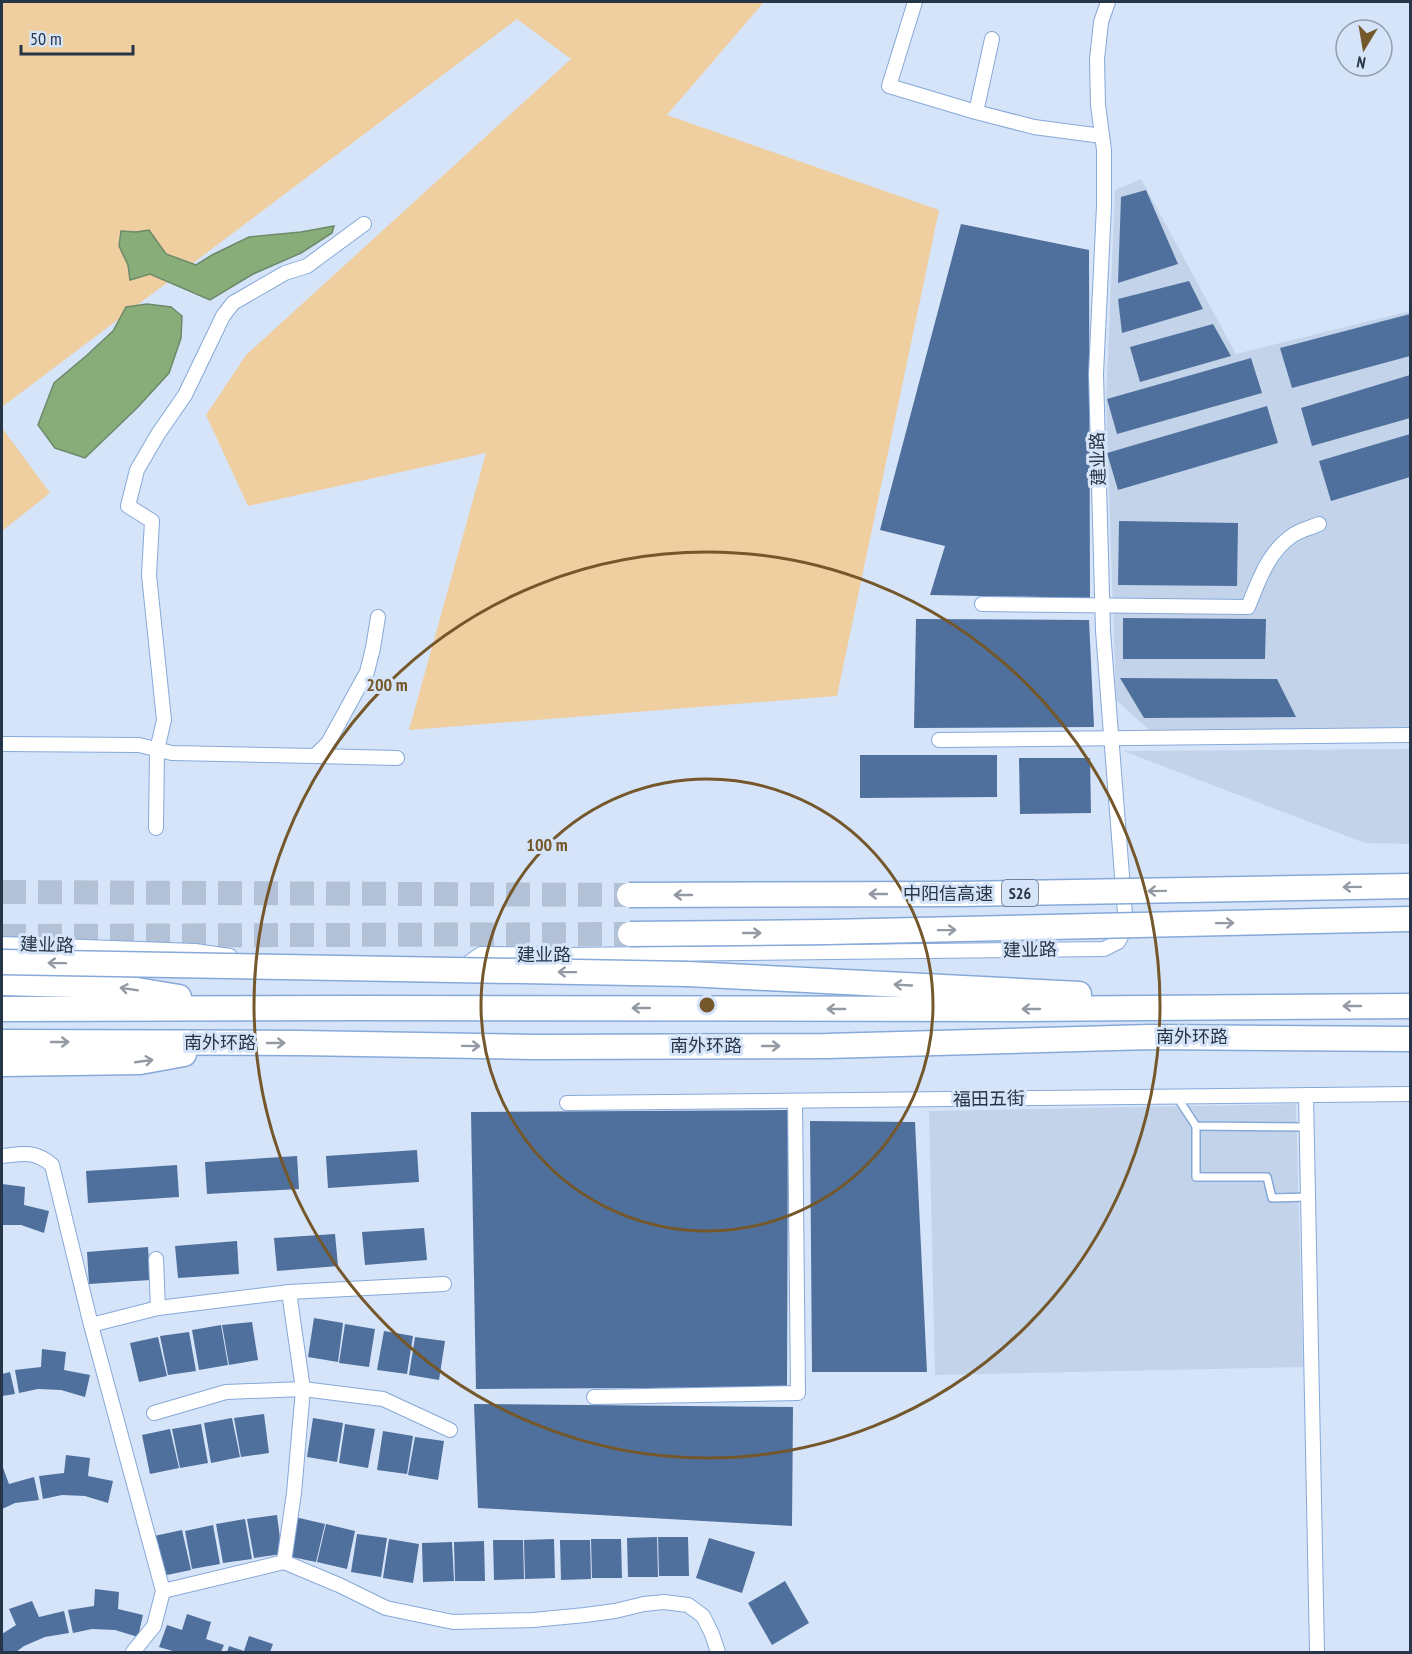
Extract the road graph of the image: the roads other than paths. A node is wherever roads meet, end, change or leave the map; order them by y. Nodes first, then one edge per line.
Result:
1 (915, 2) edge
2 (1108, 2) edge
3 (992, 39) dead end
4 (976, 112) junction
5 (1102, 136) junction
6 (364, 224) dead end
7 (1319, 524) dead end
8 (982, 604) dead end
9 (1102, 606) junction
10 (378, 617) dead end
11 (1410, 735) edge
12 (1110, 738) junction
13 (939, 740) dead end
14 (2, 744) edge
15 (157, 750) junction
16 (315, 756) junction
17 (398, 758) dead end
18 (156, 828) dead end
19 (1410, 886) edge
20 (629, 895) tunnel mouth
21 (1410, 919) edge
22 (630, 934) tunnel mouth
23 (2, 944) edge
24 (2, 962) edge
25 (2, 984) edge
26 (1410, 1006) edge
27 (1318, 1007) junction
28 (249, 1008) junction
29 (2, 1009) edge
30 (1410, 1039) edge
31 (2, 1042) edge
32 (240, 1043) junction
33 (2, 1064) edge
34 (1410, 1094) edge
35 (1306, 1095) junction
36 (1177, 1097) junction
37 (795, 1101) junction
38 (567, 1103) dead end
39 (1196, 1126) junction
40 (1307, 1126) junction
41 (2, 1156) edge
42 (1308, 1197) junction
43 (156, 1259) dead end
44 (444, 1284) dead end
45 (289, 1292) junction
46 (158, 1308) junction
47 (91, 1325) junction
48 (303, 1389) junction
49 (594, 1397) dead end
50 (154, 1413) dead end
51 (450, 1430) dead end
52 (284, 1562) junction
53 (164, 1592) junction
54 (133, 1653) edge
55 (718, 1653) edge
56 (1317, 1653) edge

1 - 4 street
2 - 5 street, 建业路
3 - 4 street
4 - 5 street
5 - 9 street, 建业路
6 - 15 street
7 - 9 street
8 - 9 street
9 - 12 street, 建业路
10 - 16 street
11 - 12 street
12 - 13 street
12 - 23 street, 建业路
14 - 15 street
15 - 16 street
15 - 18 street
16 - 17 street
19 -> 20 highway, 中阳信高速 / S26, bridge
22 -> 21 highway, 中阳信高速 / S26, bridge
27 -> 24 highway, bridge
28 -> 25 highway
26 -> 27 highway, 南外环路
27 -> 28 highway, 南外环路
28 - 29 highway, 南外环路
32 -> 30 highway, 南外环路
31 -> 32 highway, 南外环路
33 -> 32 highway
34 - 35 street, 福田五街
35 - 36 street, 福田五街
35 - 40 street
36 - 37 street, 福田五街
36 - 39 lane
37 - 38 street, 福田五街
37 - 49 street
39 - 40 lane
39 - 42 lane
40 - 42 street
41 - 47 street
42 - 56 street
43 - 46 street
44 - 45 street
45 - 46 street
45 - 48 street
46 - 47 street
47 - 53 street
48 - 50 street
48 - 51 street
48 - 52 street
52 - 53 street
52 - 55 street
53 - 54 street

